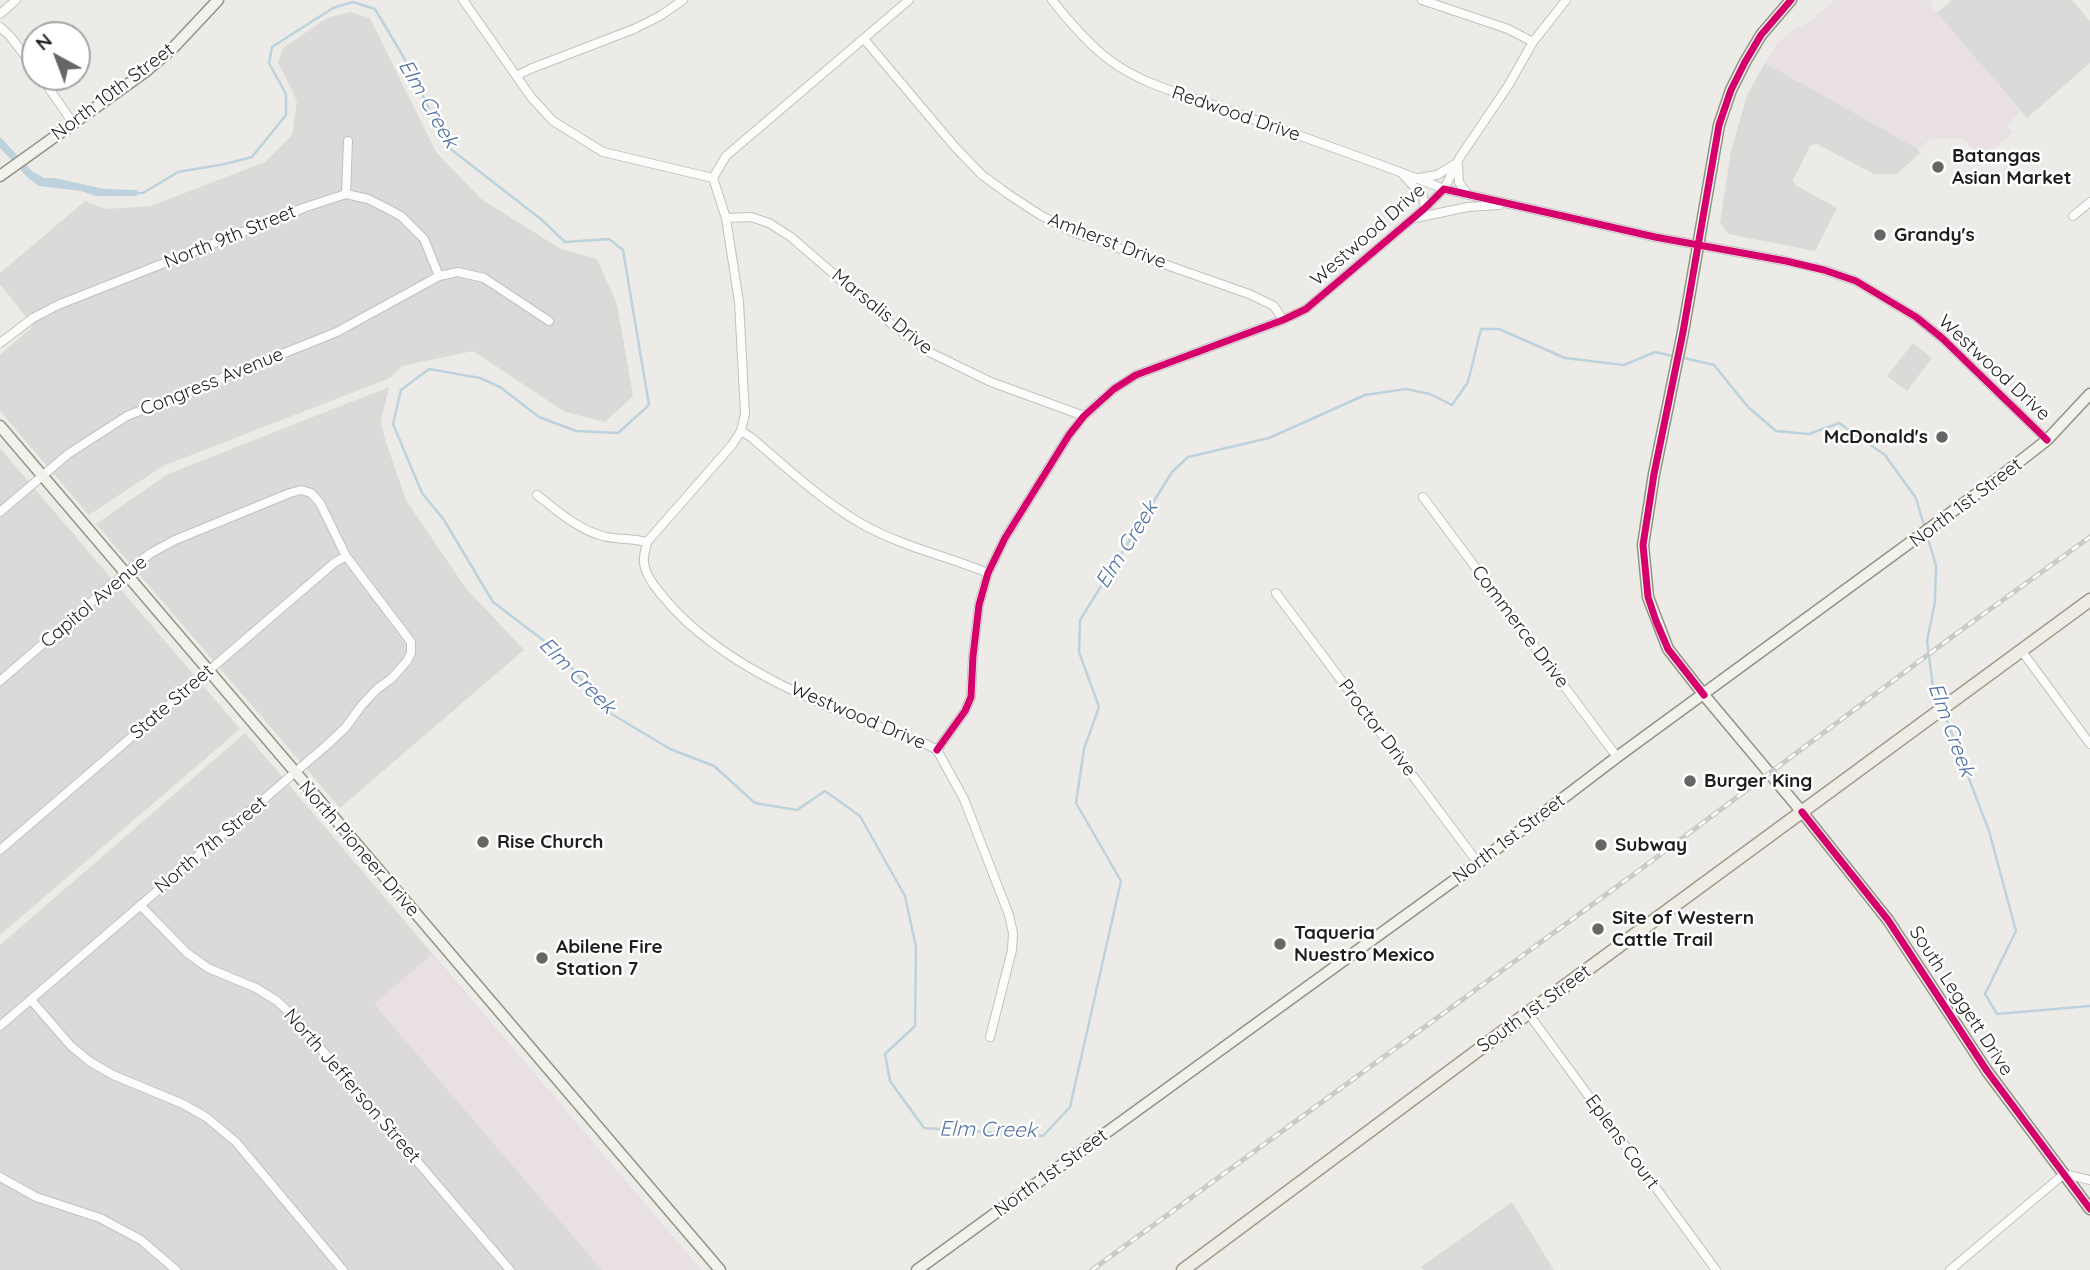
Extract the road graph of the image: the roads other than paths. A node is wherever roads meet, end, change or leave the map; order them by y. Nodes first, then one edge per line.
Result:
1 (16, 0) edge
2 (218, 0) edge
3 (463, 0) edge
4 (682, 0) edge
5 (909, 0) edge
6 (1052, 0) edge
7 (1422, 0) edge
8 (1566, 0) edge
9 (1791, 0) edge
10 (0, 14) edge
11 (0, 27) edge
12 (864, 39) junction
13 (1533, 42) junction
14 (21, 51) edge
15 (516, 76) junction
16 (51, 91) edge
17 (73, 123) junction
18 (348, 141) dead end
19 (1458, 163) junction
20 (1399, 172) junction
21 (1, 175) edge
22 (713, 178) junction
23 (1418, 178) junction
24 (1444, 189) junction
25 (346, 194) junction
26 (1468, 195) junction
27 (2090, 202) edge
28 (1511, 205) junction
29 (1425, 208) junction
30 (2073, 216) dead end
31 (726, 218) junction
32 (1409, 220) junction
33 (1699, 245) junction
34 (439, 276) junction
35 (1283, 320) junction
36 (549, 321) dead end
37 (0, 343) edge
38 (2090, 394) edge
39 (1084, 416) junction
40 (0, 426) edge
41 (741, 431) junction
42 (2047, 440) junction
43 (42, 476) junction
44 (537, 495) dead end
45 (1423, 497) dead end
46 (0, 512) edge
47 (647, 542) junction
48 (346, 556) junction
49 (125, 573) junction
50 (988, 573) junction
51 (1276, 593) dead end
52 (2090, 600) edge
53 (2021, 650) junction
54 (208, 671) junction
55 (0, 681) edge
56 (1704, 695) junction
57 (2090, 744) edge
58 (937, 750) junction
59 (1617, 757) junction
60 (295, 774) junction
61 (1802, 812) junction
62 (1, 848) edge
63 (1478, 863) junction
64 (140, 905) junction
65 (31, 1000) junction
66 (1528, 1013) junction
67 (0, 1026) edge
68 (990, 1037) dead end
69 (2064, 1174) junction
70 (0, 1177) edge
71 (2090, 1180) edge
72 (2090, 1209) edge
73 (1953, 1269) edge
74 (176, 1270) edge
75 (343, 1270) edge
76 (510, 1270) edge
77 (720, 1270) edge
78 (917, 1270) edge
79 (1183, 1270) edge
80 (1716, 1270) edge

1 - 10 street
2 - 17 main road, North 10th Street
3 - 15 street
4 - 15 street
5 - 12 street
6 - 20 street, Redwood Drive
7 - 13 street
8 - 13 street
9 - 33 main road, South Leggett Drive
11 - 14 street
12 - 22 street
12 - 35 street, Amherst Drive
13 - 19 street
15 - 22 street
16 - 17 street
17 - 21 main road, North 10th Street
18 - 25 street
19 - 23 street
19 - 24 street
19 - 26 street
20 - 23 street, Redwood Drive
20 - 29 street
22 - 31 street
23 - 24 street, Redwood Drive
24 - 26 street, Westwood Drive
24 - 29 street, Westwood Drive
25 - 34 street
25 - 37 street, North 9th Street
26 - 28 street, Westwood Drive
27 - 30 street
28 - 32 street
28 - 33 street, Westwood Drive
29 - 32 street, Westwood Drive
31 - 39 street, Marsalis Drive
31 - 41 street
32 - 35 street, Westwood Drive
33 - 42 street, Westwood Drive
33 - 56 main road, South Leggett Drive
34 - 36 street
34 - 43 street, Congress Avenue
35 - 39 street, Westwood Drive
38 - 42 main road, North 1st Street
39 - 50 street, Westwood Drive
40 - 43 main road, North Pioneer Drive
41 - 47 street
41 - 50 street
42 - 56 main road, North 1st Street
43 - 46 street, Congress Avenue
43 - 49 main road, North Pioneer Drive
44 - 47 street
45 - 59 street, Commerce Drive
47 - 58 street, Westwood Drive
48 - 49 street, Capitol Avenue
48 - 54 street, State Street
48 - 60 street, North 7th Street
49 - 54 main road, North Pioneer Drive
49 - 55 street, Capitol Avenue
50 - 58 street, Westwood Drive
51 - 63 street, Proctor Drive
52 - 53 main road, South 1st Street
53 - 57 street
53 - 61 main road, South 1st Street
54 - 60 main road, North Pioneer Drive
54 - 62 street, State Street
56 - 59 main road, North 1st Street
56 - 61 main road, South Leggett Drive
58 - 68 street
59 - 63 main road, North 1st Street
60 - 64 street, North 7th Street
60 - 77 main road, North Pioneer Drive
61 - 66 main road, South 1st Street
61 - 69 main road, South Leggett Drive
63 - 78 main road, North 1st Street
64 - 65 street, North 7th Street
64 - 76 street, North Jefferson Street
65 - 67 street, North 7th Street
65 - 75 street
66 - 79 main road, South 1st Street
66 - 80 street, Eplens Court
69 - 71 street
69 - 72 main road, South Leggett Drive
69 - 73 street
70 - 74 street

